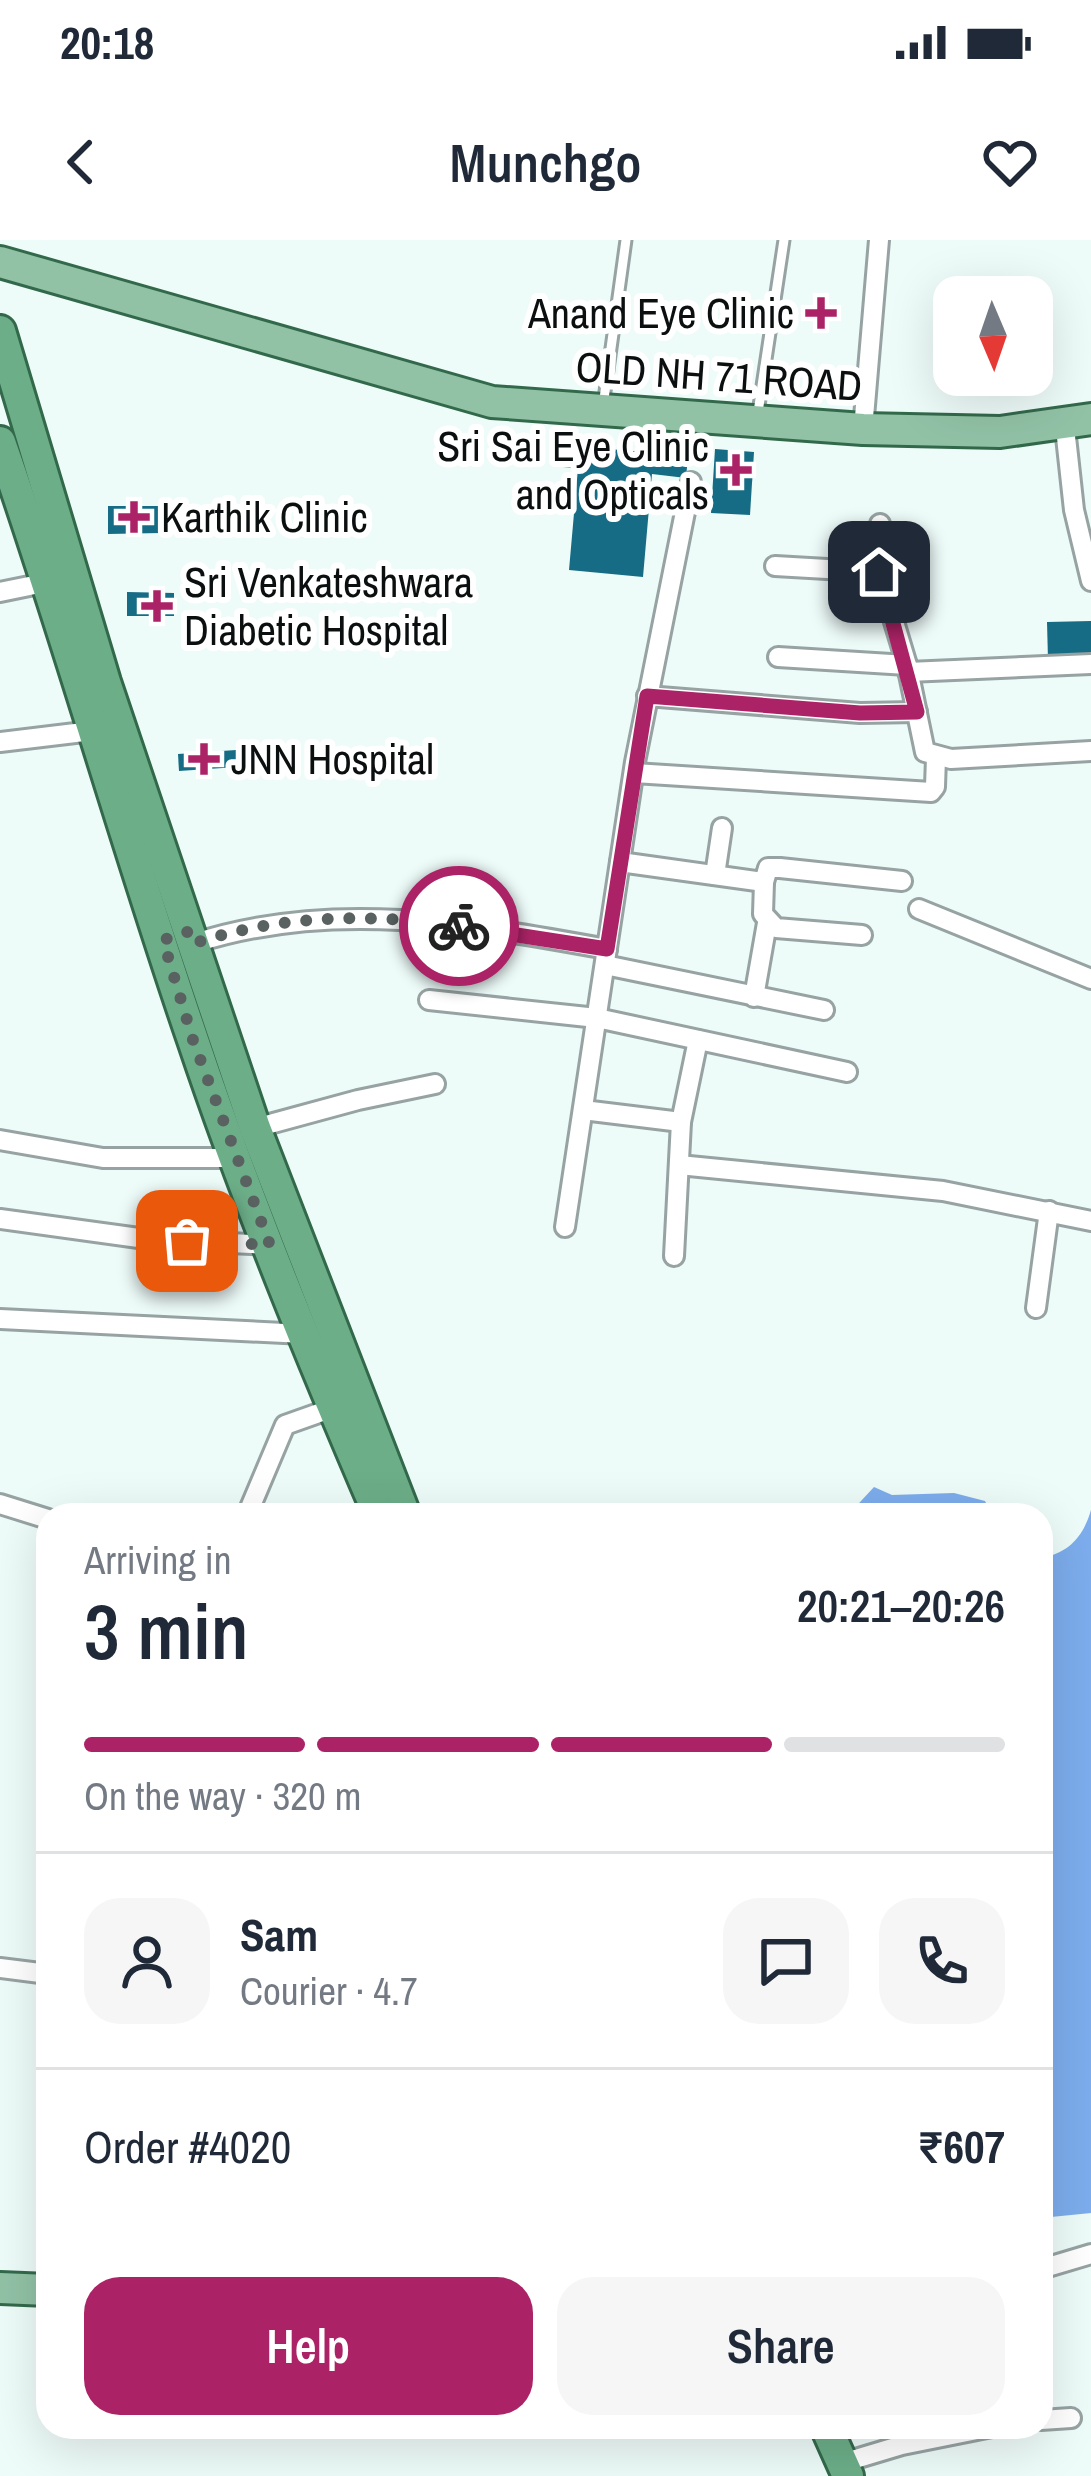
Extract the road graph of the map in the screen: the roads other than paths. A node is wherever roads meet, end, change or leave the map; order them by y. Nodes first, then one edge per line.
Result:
1 (626, 240) edge
2 (784, 240) edge
3 (879, 240) edge
4 (0, 262) edge
5 (0, 278) edge
6 (0, 331) edge
7 (602, 411) junction
8 (757, 422) junction
9 (862, 429) junction
10 (1083, 430) edge
11 (3, 450) edge
12 (36, 450) junction
13 (691, 482) dead end
14 (880, 524) dead end
15 (775, 566) dead end
16 (879, 572) junction
17 (1091, 581) edge
18 (49, 582) junction
19 (0, 592) edge
20 (778, 657) dead end
21 (1091, 664) edge
22 (908, 669) junction
23 (647, 696) junction
24 (917, 712) junction
25 (98, 722) junction
26 (0, 742) edge
27 (1091, 751) edge
28 (936, 758) junction
29 (634, 773) junction
30 (722, 828) dead end
31 (620, 862) junction
32 (715, 875) junction
33 (902, 880) dead end
34 (764, 882) junction
35 (919, 909) dead end
36 (767, 923) junction
37 (862, 935) dead end
38 (183, 938) junction
39 (606, 957) junction
40 (1091, 980) edge
41 (754, 997) junction
42 (429, 1000) dead end
43 (824, 1010) dead end
44 (597, 1018) junction
45 (698, 1040) junction
46 (847, 1072) dead end
47 (435, 1084) dead end
48 (583, 1110) junction
49 (681, 1122) junction
50 (255, 1128) junction
51 (0, 1140) edge
52 (236, 1159) junction
53 (679, 1166) junction
54 (1048, 1211) junction
55 (0, 1220) edge
56 (1091, 1221) edge
57 (565, 1227) dead end
58 (270, 1245) junction
59 (674, 1256) dead end
60 (1036, 1308) dead end
61 (0, 1319) edge
62 (304, 1334) junction
63 (333, 1408) junction
64 (252, 1503) edge
65 (374, 1503) edge
66 (400, 1503) edge
67 (0, 1504) edge
68 (36, 1515) edge
69 (0, 1968) edge
70 (36, 1972) edge
71 (1091, 2254) edge
72 (1053, 2265) edge
73 (0, 2288) edge
74 (36, 2290) edge
75 (1071, 2419) dead end
76 (1053, 2420) edge
77 (831, 2439) edge
78 (932, 2439) edge
79 (845, 2472) edge

1 - 7 lane
2 - 8 lane
3 - 9 street
4 - 7 main road, OLD NH 71 ROAD
5 - 10 main road, OLD NH 71 ROAD
6 - 12 highway
7 - 8 main road, OLD NH 71 ROAD
8 - 9 main road, OLD NH 71 ROAD
9 - 10 main road, OLD NH 71 ROAD
10 - 17 street
11 - 12 highway
11 - 18 highway
12 - 25 highway
13 - 23 street
14 - 16 street
15 - 16 street
16 - 22 street
18 - 19 street
18 - 25 highway
20 - 22 street
21 - 22 street
22 - 24 street
23 - 24 street
23 - 29 street
24 - 28 street
25 - 26 street
25 - 38 highway
27 - 28 street
28 - 29 street
29 - 31 street
30 - 32 street
31 - 32 street
31 - 39 street
32 - 34 street
33 - 34 street
34 - 36 street
35 - 40 street
36 - 37 street
36 - 41 street
38 - 39 street
38 - 50 highway
38 - 52 highway
39 - 41 street
39 - 44 street
41 - 43 street
42 - 44 street
44 - 45 street
44 - 48 street
45 - 46 street
45 - 49 street
47 - 50 street
48 - 49 street
48 - 57 street
49 - 53 street
50 - 66 highway
51 - 52 street
52 - 58 highway
53 - 54 street
53 - 59 street
54 - 56 street
54 - 60 street
55 - 58 street
58 - 62 highway
61 - 62 street
62 - 63 highway
63 - 64 street
63 - 65 highway
67 - 68 street
69 - 70 street
71 - 72 street
73 - 74 main road
75 - 76 street
77 - 79 highway
78 - 79 street

